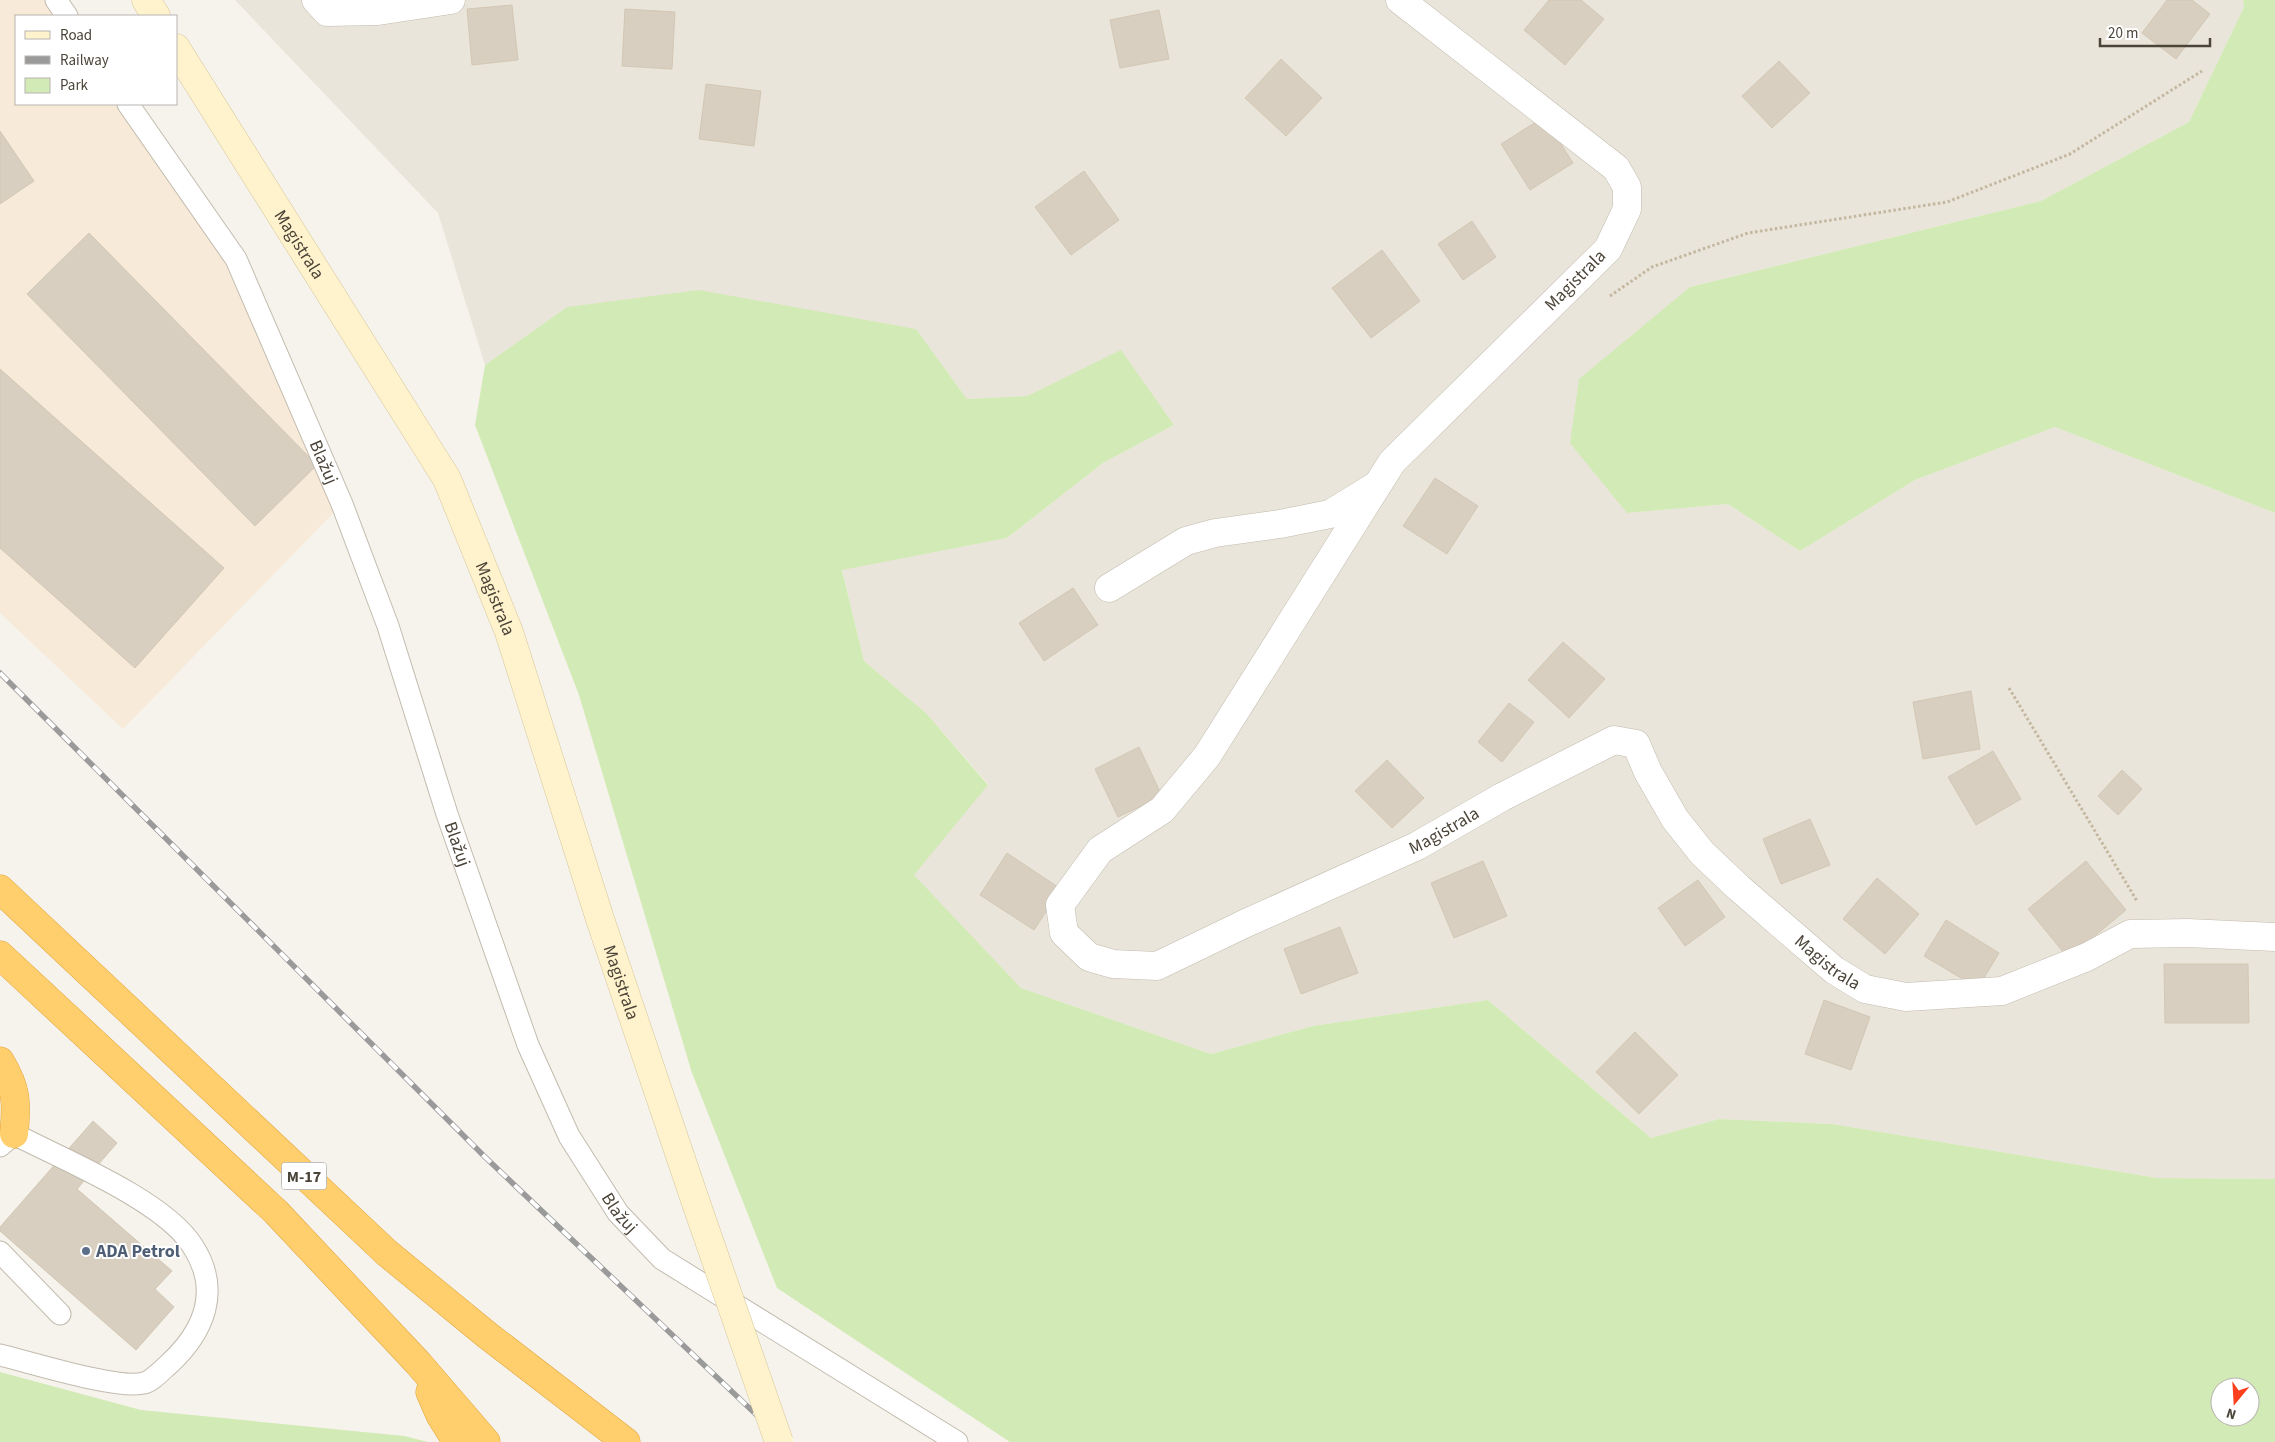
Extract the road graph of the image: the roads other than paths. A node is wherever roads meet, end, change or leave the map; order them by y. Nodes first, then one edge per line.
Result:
1 (56, 0) edge
2 (146, 0) edge
3 (316, 0) edge
4 (451, 0) edge
5 (1400, 0) edge
6 (66, 15) edge
7 (155, 15) edge
8 (178, 51) edge
9 (129, 105) edge
10 (1375, 486) junction
11 (1109, 588) dead end
12 (0, 889) edge
13 (2275, 937) edge
14 (0, 955) edge
15 (0, 1061) edge
16 (7, 1140) edge
17 (0, 1252) edge
18 (60, 1314) dead end
19 (0, 1355) edge
20 (418, 1363) junction
21 (457, 1442) edge
22 (486, 1442) edge
23 (626, 1442) edge
24 (779, 1442) edge
25 (957, 1442) edge

1 - 6 lane
2 - 7 main road
3 - 4 street
5 - 10 street, Magistrala
8 - 24 main road, Magistrala, bridge
9 - 25 lane, Blažuj
10 - 11 street, Magistrala
10 - 13 street, Magistrala
12 - 23 highway, M-17
14 - 20 highway, M-17
15 - 16 highway
16 - 19 lane
17 - 18 lane
20 - 21 highway
20 - 22 highway, M-17

